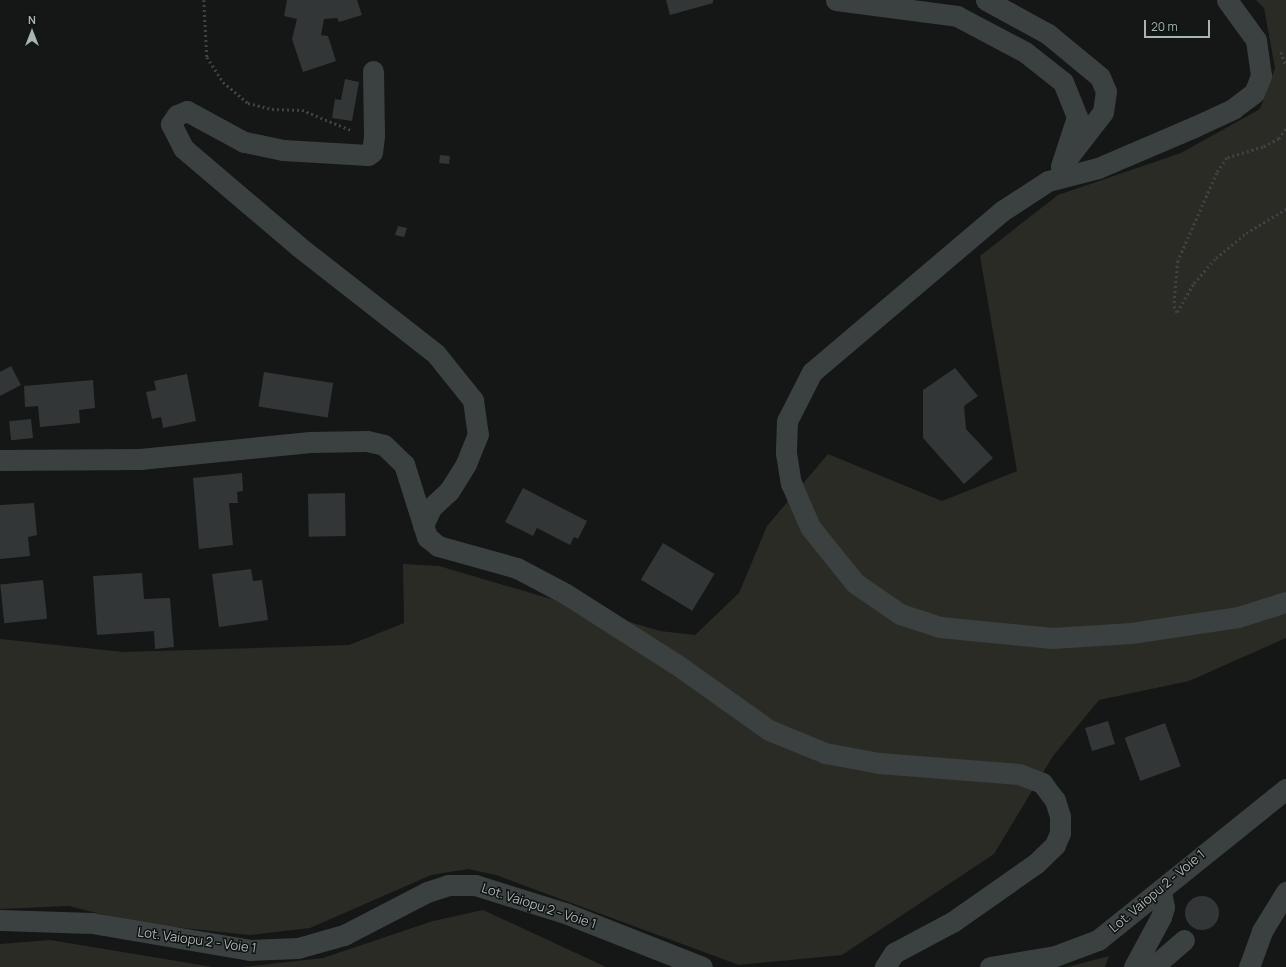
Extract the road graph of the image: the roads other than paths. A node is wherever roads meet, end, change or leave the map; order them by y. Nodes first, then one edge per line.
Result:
1 (836, 0) edge
2 (986, 0) edge
3 (1227, 0) edge
4 (374, 71) dead end
5 (1054, 174) junction
6 (0, 460) edge
7 (423, 525) junction
8 (1286, 602) edge
9 (1286, 788) edge
10 (1161, 891) junction
11 (1286, 892) edge
12 (0, 920) edge
13 (1184, 940) dead end
14 (702, 967) edge
15 (885, 967) edge
16 (990, 967) edge
17 (1134, 967) edge
18 (1153, 967) edge
19 (1249, 967) edge

1 - 5 street
2 - 5 street
3 - 5 street
4 - 7 street
5 - 8 street
6 - 7 street
7 - 15 street
9 - 10 street, Lot. Vaiopu 2 - Voie 1
10 - 16 street, Lot. Vaiopu 2 - Voie 1
10 - 17 street
11 - 19 street
12 - 14 street, Lot. Vaiopu 2 - Voie 1
13 - 18 street

